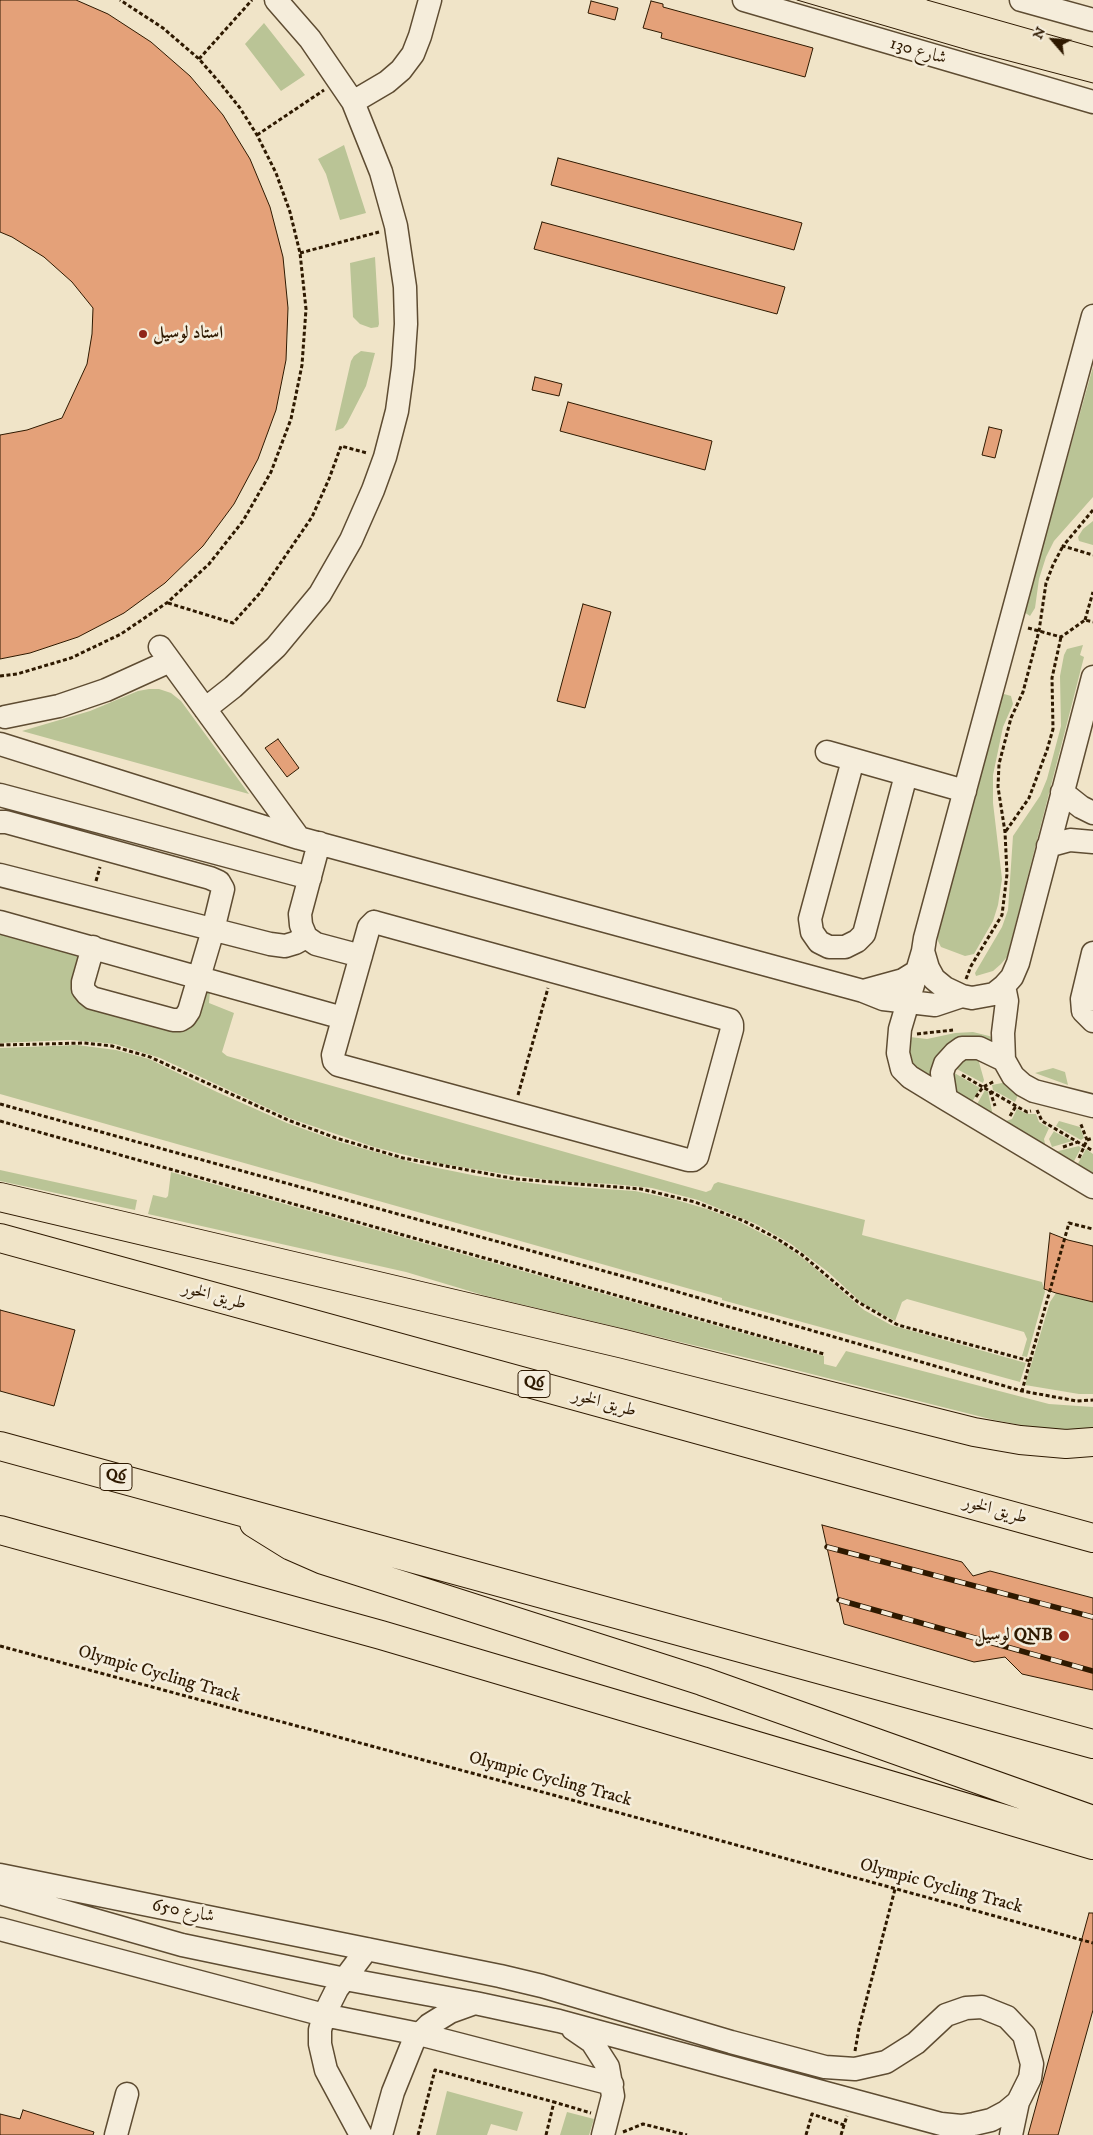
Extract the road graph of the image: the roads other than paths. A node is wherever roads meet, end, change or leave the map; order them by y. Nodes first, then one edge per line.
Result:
1 (276, 0) edge
2 (430, 0) edge
3 (744, 0) edge
4 (1021, 0) edge
5 (1089, 17) edge
6 (1068, 96) junction
7 (353, 102) junction
8 (1093, 102) edge
9 (1093, 119) edge
10 (1093, 316) edge
11 (1093, 677) edge
12 (205, 708) junction
13 (5, 717) dead end
14 (0, 744) edge
15 (827, 752) dead end
16 (853, 760) junction
17 (906, 775) junction
18 (965, 791) junction
19 (1062, 792) junction
20 (0, 795) edge
21 (1093, 813) edge
22 (0, 822) edge
23 (309, 840) junction
24 (1093, 842) edge
25 (1048, 846) junction
26 (0, 875) edge
27 (310, 878) junction
28 (0, 922) edge
29 (213, 930) junction
30 (306, 937) junction
31 (92, 948) junction
32 (1093, 953) edge
33 (361, 956) junction
34 (920, 962) junction
35 (199, 977) junction
36 (1004, 986) junction
37 (863, 991) junction
38 (962, 996) junction
39 (908, 1003) junction
40 (344, 1018) junction
41 (1093, 1021) edge
42 (1004, 1060) junction
43 (946, 1099) junction
44 (1083, 1104) edge
45 (1093, 1187) edge
46 (0, 1197) edge
47 (0, 1238) edge
48 (1093, 1442) edge
49 (0, 1446) edge
50 (232, 1508) junction
51 (0, 1530) edge
52 (1080, 1531) edge
53 (1093, 1538) edge
54 (0, 1544) edge
55 (65, 1548) junction
56 (1093, 1744) edge
57 (1093, 1820) edge
58 (1093, 1845) edge
59 (0, 1875) edge
60 (0, 1893) edge
61 (0, 1929) edge
62 (367, 1949) junction
63 (345, 1979) junction
64 (476, 2003) junction
65 (324, 2015) junction
66 (558, 2021) junction
67 (419, 2034) junction
68 (612, 2084) junction
69 (128, 2094) dead end
70 (1018, 2102) junction
71 (966, 2130) edge
72 (116, 2135) edge
73 (361, 2135) edge
74 (381, 2135) edge
75 (603, 2135) edge
76 (1011, 2135) edge

1 - 7 street
2 - 7 street
3 - 6 street, شارع 130
4 - 5 street
6 - 8 street, شارع 130
6 - 9 street
7 - 12 street
10 - 18 street
11 - 19 street
12 - 13 street
12 - 23 street
14 - 23 street
15 - 16 street
16 - 17 street
16 - 17 street
17 - 18 street
18 - 34 street
19 - 21 street
19 - 25 street
20 - 27 street
22 - 29 street
23 - 27 street
23 - 37 street
24 - 25 street
25 - 36 street
26 - 29 street
27 - 30 street
28 - 31 street
29 - 30 street
29 - 35 street
30 - 33 street
31 - 35 street
31 - 35 street
32 - 41 street
33 - 40 street
33 - 40 street
34 - 37 street
34 - 38 street
34 - 39 street
35 - 40 street
36 - 38 street
36 - 42 street
37 - 39 street
38 - 39 street
39 - 43 street
42 - 43 street
42 - 44 street
43 - 45 street
46 - 48 highway
47 - 52 highway, طريق الخور / Q6
49 - 50 highway, Q6
50 - 56 highway, Q6
50 - 57 highway
51 - 55 highway
52 - 53 highway, طريق الخور / Q6
54 - 55 street
55 - 58 highway
59 - 62 street, شارع 650
60 - 63 street, شارع 650
61 - 65 street
62 - 63 street
62 - 70 street, شارع 650
63 - 64 street, شارع 650
63 - 65 street
64 - 66 street, شارع 650
64 - 67 street
65 - 67 street
65 - 73 street
66 - 68 street
66 - 71 street
67 - 68 street
67 - 74 street
68 - 75 street
69 - 72 street
70 - 71 street
70 - 76 street

